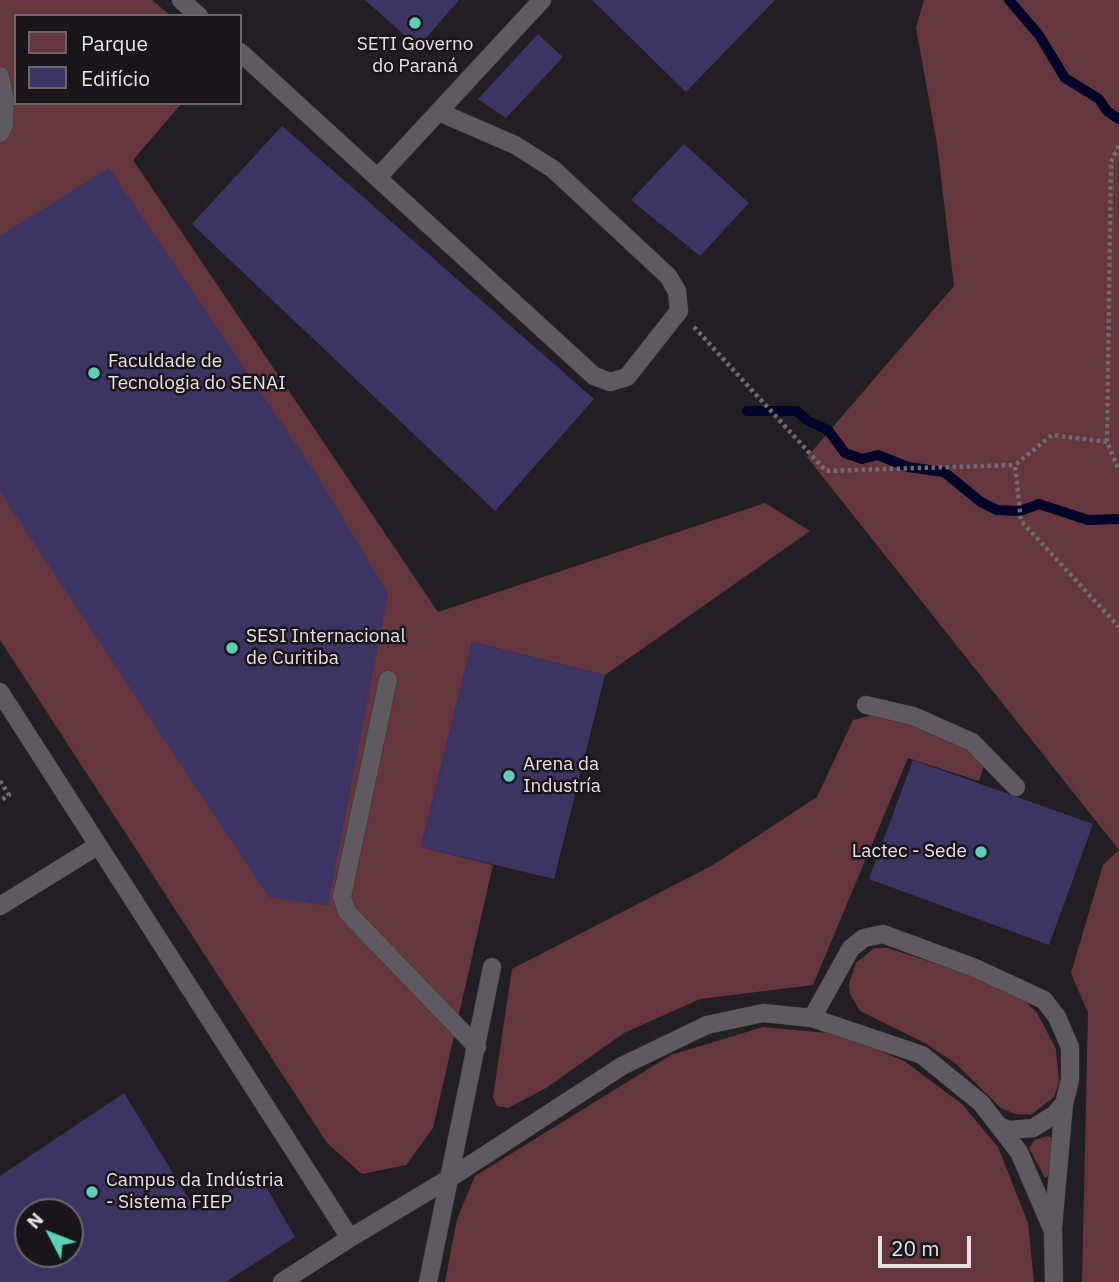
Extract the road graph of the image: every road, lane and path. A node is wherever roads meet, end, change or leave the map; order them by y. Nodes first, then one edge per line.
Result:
1 (181, 0) edge
2 (542, 0) edge
3 (197, 14) edge
4 (242, 54) edge
5 (0, 76) edge
6 (439, 112) junction
7 (0, 133) edge
8 (1119, 146) edge
9 (379, 176) junction
10 (679, 311) junction
11 (1107, 442) junction
12 (1015, 465) junction
13 (1119, 471) edge
14 (1119, 626) edge
15 (388, 680) dead end
16 (0, 692) edge
17 (866, 705) dead end
18 (0, 781) edge
19 (1016, 787) dead end
20 (0, 801) edge
21 (97, 846) junction
22 (0, 906) edge
23 (492, 967) dead end
24 (812, 1018) junction
25 (477, 1047) junction
26 (1064, 1104) junction
27 (999, 1126) junction
28 (450, 1178) junction
29 (1053, 1231) junction
30 (350, 1238) junction
31 (282, 1282) edge
32 (428, 1282) edge
33 (1054, 1282) edge

1 - 3 lane
2 - 6 lane
4 - 9 lane
5 - 7 lane
6 - 9 lane
6 - 10 lane
8 - 11 path
9 - 10 lane
10 - 12 path
11 - 12 path
11 - 13 path
12 - 14 path
15 - 25 lane
16 - 21 lane
17 - 19 lane
18 - 20 path
21 - 22 lane
21 - 30 lane
23 - 25 lane
24 - 26 lane
24 - 27 lane
24 - 28 lane
25 - 28 lane
26 - 27 lane
26 - 29 lane
27 - 29 lane
28 - 30 lane
28 - 32 lane
29 - 33 lane
30 - 31 lane

